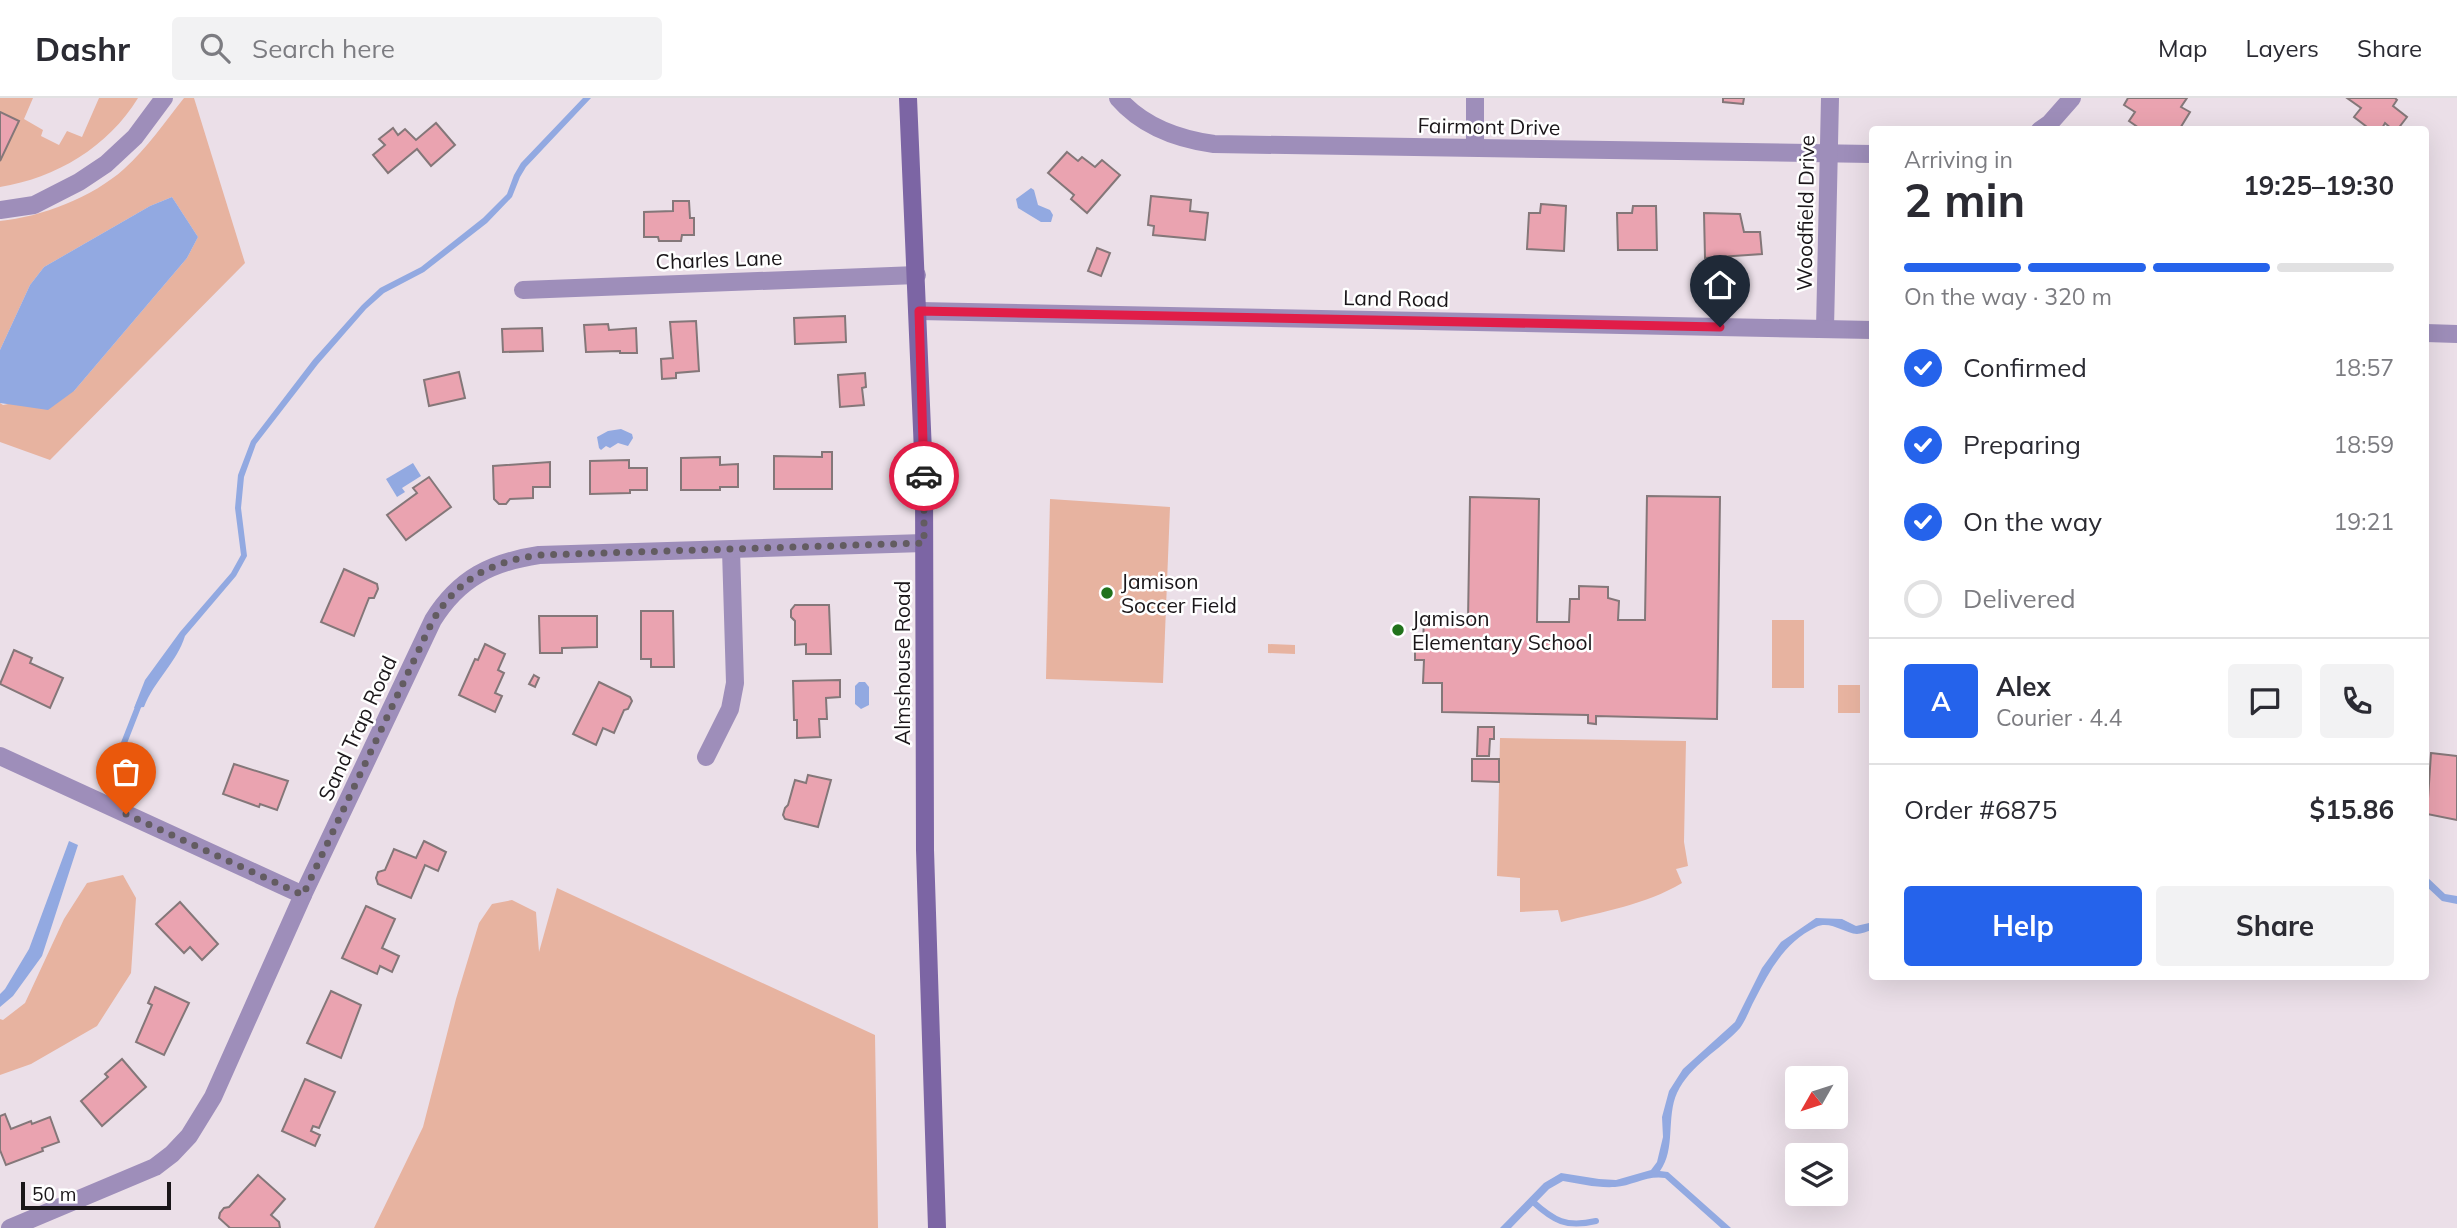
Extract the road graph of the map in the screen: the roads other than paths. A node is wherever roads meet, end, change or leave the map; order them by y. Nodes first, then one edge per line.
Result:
1 (164, 98) edge
2 (908, 98) edge
3 (1118, 98) edge
4 (1475, 98) edge
5 (1830, 98) edge
6 (2072, 98) edge
7 (2046, 126) edge
8 (1475, 147) junction
9 (1829, 153) junction
10 (1869, 154) edge
11 (0, 210) edge
12 (917, 275) junction
13 (523, 290) dead end
14 (919, 311) junction
15 (1825, 329) junction
16 (1869, 330) edge
17 (2429, 333) edge
18 (2457, 334) edge
19 (924, 543) junction
20 (731, 550) junction
21 (0, 756) edge
22 (706, 757) dead end
23 (303, 895) junction
24 (10, 1228) edge
25 (937, 1228) edge

1 - 11 street
2 - 12 main road, Almshouse Road
3 - 8 street, Fairmont Drive
4 - 8 street
5 - 9 street, Woodfield Drive
6 - 7 street
8 - 9 street, Fairmont Drive
9 - 10 street, Fairmont Drive
9 - 15 street, Woodfield Drive
12 - 13 street, Charles Lane
12 - 14 main road, Almshouse Road
14 - 15 street, Land Road
14 - 19 main road, Almshouse Road
15 - 16 street, Land Road
17 - 18 street
19 - 20 street, Sand Trap Road
19 - 25 main road, Almshouse Road
20 - 22 street
20 - 23 street, Sand Trap Road
21 - 23 street
23 - 24 street, Sand Trap Road

